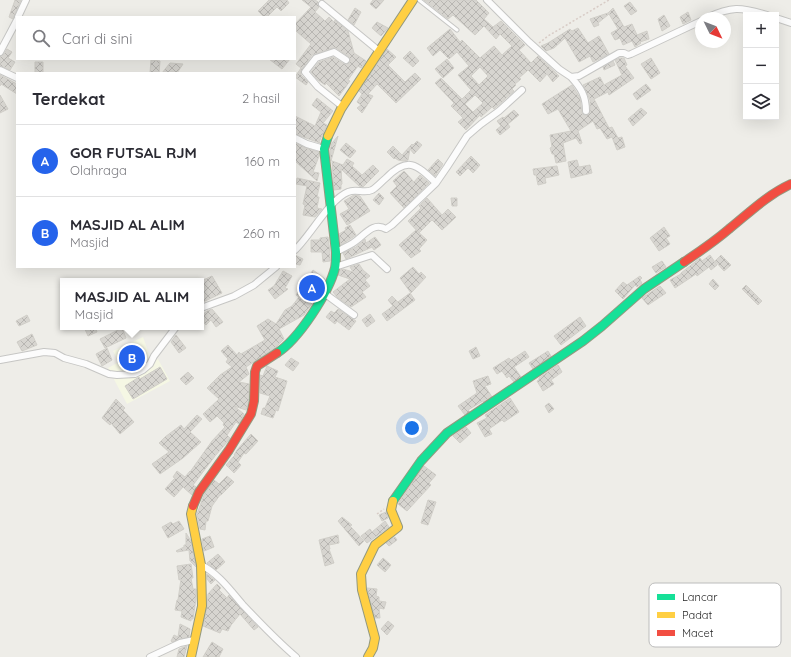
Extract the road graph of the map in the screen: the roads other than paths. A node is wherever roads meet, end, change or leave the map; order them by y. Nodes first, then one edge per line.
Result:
1 (26, 0) edge
2 (412, 0) edge
3 (418, 0) edge
4 (487, 0) edge
5 (322, 4) dead end
6 (721, 12) edge
7 (755, 12) edge
8 (19, 16) edge
9 (779, 19) edge
10 (16, 22) edge
11 (791, 23) edge
12 (695, 24) edge
13 (457, 30) dead end
14 (379, 51) junction
15 (0, 52) edge
16 (346, 60) dead end
17 (0, 70) edge
18 (571, 77) junction
19 (16, 78) edge
20 (522, 90) dead end
21 (343, 107) junction
22 (586, 111) dead end
23 (296, 138) edge
24 (324, 148) junction
25 (436, 183) junction
26 (791, 184) edge
27 (330, 208) junction
28 (296, 249) edge
29 (336, 252) junction
30 (335, 267) junction
31 (275, 268) edge
32 (387, 269) dead end
33 (324, 293) junction
34 (204, 307) edge
35 (354, 315) dead end
36 (174, 330) edge
37 (0, 360) edge
38 (201, 565) junction
39 (194, 640) junction
40 (150, 657) edge
41 (191, 657) edge
42 (296, 657) edge
43 (368, 657) edge

1 - 8 street
2 - 14 street
3 - 13 lane
4 - 18 street
5 - 14 street
6 - 7 street
9 - 11 street
10 - 15 street
12 - 18 street
14 - 21 street
16 - 21 street
17 - 19 street
18 - 22 street
20 - 25 street
21 - 24 street
23 - 24 street
24 - 27 street
25 - 27 street
25 - 29 street
26 - 43 street
27 - 28 street
27 - 29 street
29 - 30 street
30 - 32 street
30 - 33 street
31 - 34 street
33 - 35 street
33 - 38 street
36 - 37 street
38 - 39 street
38 - 42 street
39 - 40 street
39 - 41 street

